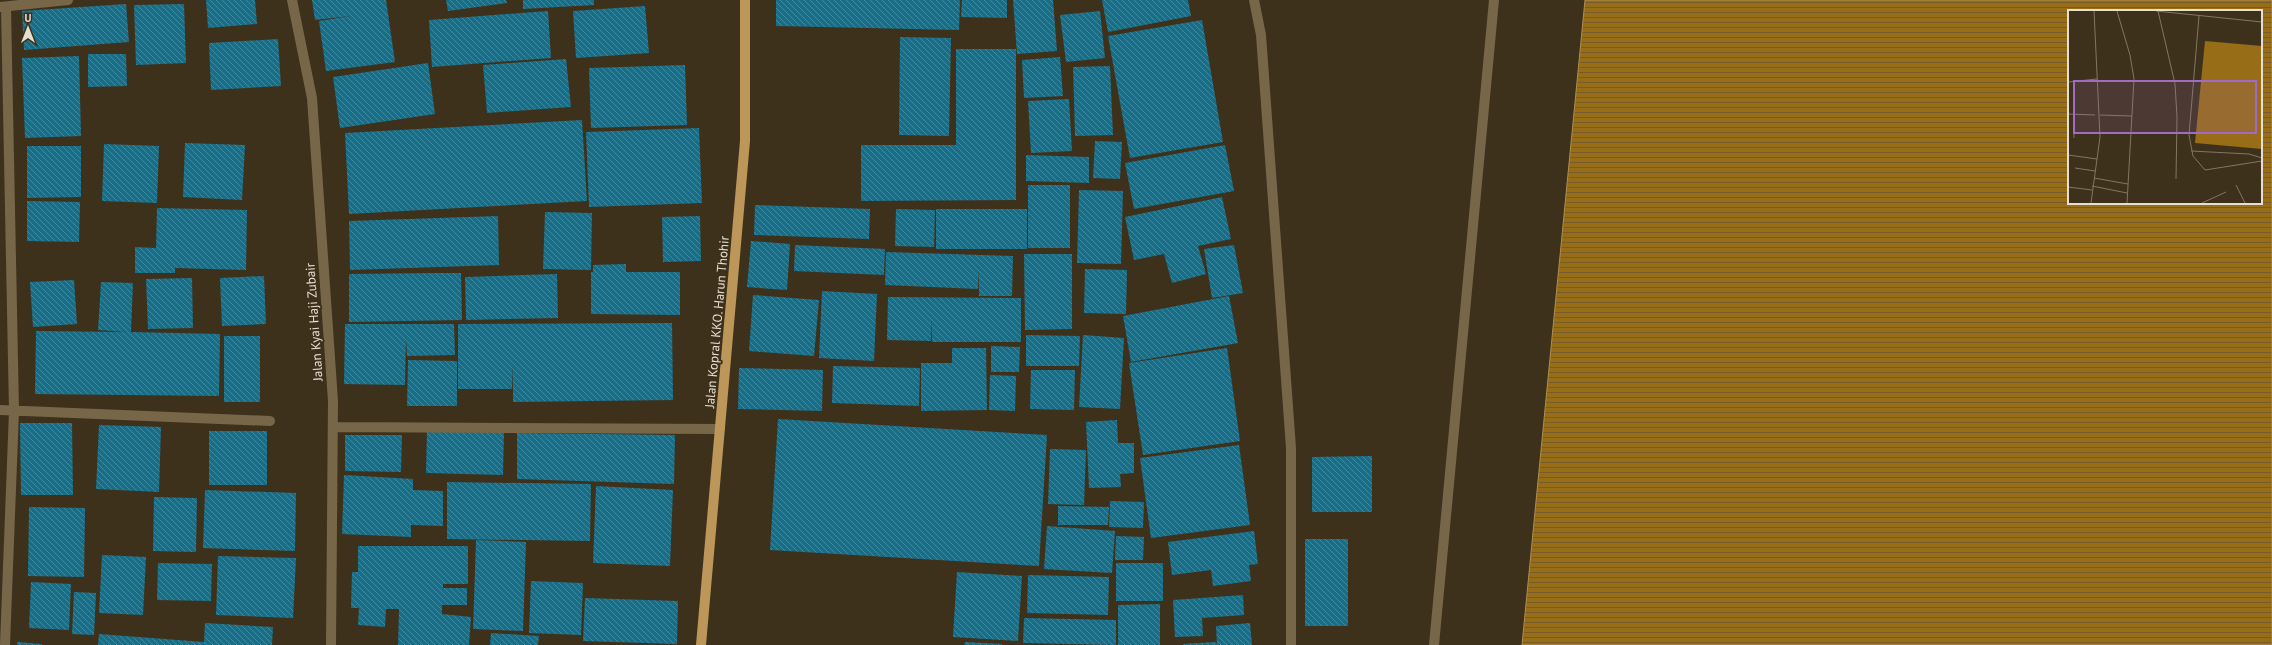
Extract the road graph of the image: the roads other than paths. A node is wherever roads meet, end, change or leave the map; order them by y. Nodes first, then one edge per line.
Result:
1 (68, 0) edge
2 (292, 0) edge
3 (745, 0) edge
4 (1254, 0) edge
5 (1494, 0) edge
6 (3, 7) edge
7 (0, 410) edge
8 (14, 411) junction
9 (270, 422) dead end
10 (333, 427) junction
11 (720, 429) junction
12 (5, 645) edge
13 (330, 645) edge
14 (702, 645) edge
15 (1291, 645) edge
16 (1434, 645) edge

1 - 6 street
2 - 10 street, Jalan Kyai Haji Zubair
3 - 11 main road, Jalan Kopral KKO. Harun Thohir
4 - 15 street
5 - 16 street
6 - 8 street
7 - 8 street
8 - 9 street
8 - 12 street
10 - 11 street
10 - 13 street, Jalan Kyai Haji Zubair
11 - 14 main road, Jalan Kopral KKO. Harun Thohir

